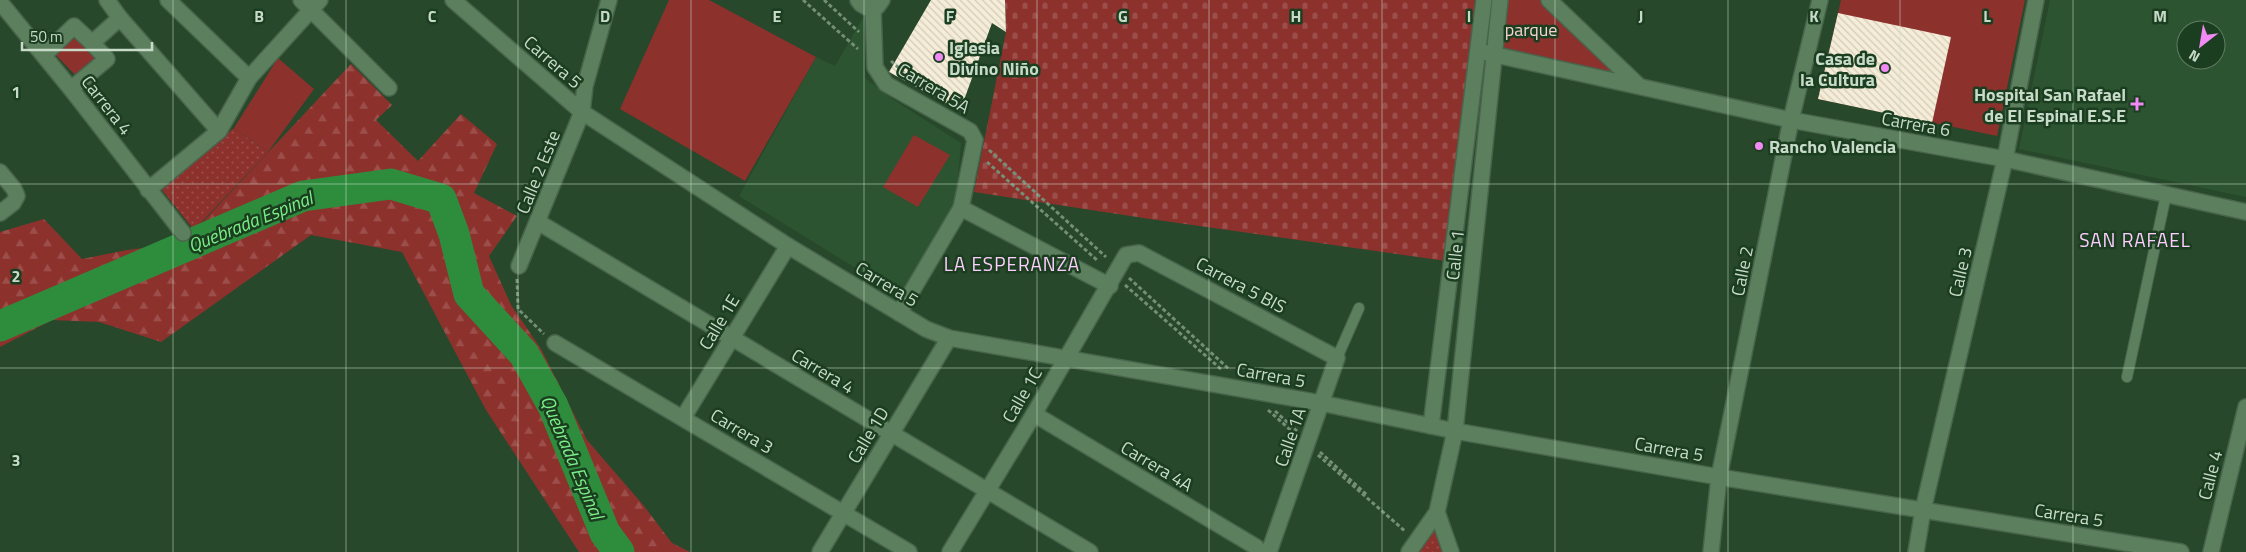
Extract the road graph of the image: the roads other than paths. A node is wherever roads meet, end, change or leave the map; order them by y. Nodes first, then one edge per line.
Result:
1 (107, 0) edge
2 (168, 0) edge
3 (453, 0) edge
4 (609, 0) edge
5 (858, 0) edge
6 (1484, 0) edge
7 (1500, 0) edge
8 (1548, 0) edge
9 (1820, 0) edge
10 (2036, 0) edge
11 (0, 2) edge
12 (311, 3) edge
13 (878, 4) edge
14 (120, 18) junction
15 (92, 43) junction
16 (1478, 51) junction
17 (44, 55) junction
18 (1495, 55) junction
19 (249, 78) junction
20 (1638, 84) junction
21 (389, 88) dead end
22 (71, 89) junction
23 (582, 112) junction
24 (1791, 120) junction
25 (219, 131) junction
26 (2006, 159) junction
27 (0, 172) edge
28 (148, 190) junction
29 (2166, 195) junction
30 (961, 208) junction
31 (2246, 212) edge
32 (0, 213) edge
33 (538, 222) junction
34 (183, 233) dead end
35 (788, 246) junction
36 (1126, 255) joint
37 (519, 266) road end
38 (1110, 286) junction
39 (1359, 308) dead end
40 (899, 313) junction
41 (732, 338) junction
42 (950, 338) junction
43 (555, 343) road end
44 (1064, 358) junction
45 (1337, 358) junction
46 (2127, 377) dead end
47 (1321, 403) junction
48 (2246, 406) edge
49 (1034, 414) junction
50 (683, 418) junction
51 (1431, 426) junction
52 (1455, 431) junction
53 (891, 433) junction
54 (1719, 477) junction
55 (987, 490) junction
56 (1924, 510) junction
57 (1436, 512) junction
58 (843, 513) junction
59 (820, 552) edge
60 (909, 552) edge
61 (950, 552) edge
62 (1090, 552) edge
63 (1260, 552) edge
64 (1270, 552) edge
65 (1409, 552) edge
66 (1451, 552) edge
67 (1711, 552) edge
68 (1916, 552) edge
69 (2181, 552) edge
70 (2211, 552) edge

1 - 14 street
2 - 19 street
3 - 23 street, Carrera 5
4 - 23 street, Calle 2 Este
5 - 13 street
6 - 16 street, Calle 1
7 - 18 street, Calle 1
8 - 20 street, Carrera 6
9 - 24 street, Calle 2
10 - 26 street, Calle 3
11 - 17 street, Carrera 4
12 - 19 street
12 - 21 street
13 - 30 street, Carrera 5A
14 - 15 street
14 - 25 street
15 - 17 street
15 - 22 street
16 - 18 street, Carrera 6
16 - 51 street, Calle 1
17 - 22 street, Carrera 4
18 - 20 street, Carrera 6
18 - 52 street, Calle 1
19 - 25 street
20 - 24 street, Carrera 6
22 - 28 street, Carrera 4
23 - 33 street, Calle 2 Este
23 - 35 street, Carrera 5
24 - 26 street, Carrera 6
24 - 54 street, Calle 2
25 - 28 street
26 - 29 street, Carrera 6
26 - 56 street, Calle 3
27 - 32 street
28 - 34 street, Carrera 4
29 - 31 street, Carrera 6
29 - 46 lane
30 - 38 street
30 - 40 street
33 - 37 street, Calle 2 Este
33 - 41 street, Carrera 4
35 - 40 street, Carrera 5
35 - 41 street, Calle 1E
36 - 38 street, Calle 1C
36 - 45 street, Carrera 5 BIS
38 - 44 street, Calle 1C
39 - 45 lane, Calle 1A
40 - 42 street, Carrera 5
41 - 50 street, Calle 1E
41 - 53 street, Carrera 4
42 - 44 street, Carrera 5
42 - 53 street, Calle 1D
43 - 50 street, Carrera 3
44 - 47 street, Carrera 5
44 - 49 street, Calle 1C
45 - 47 street, Calle 1A
47 - 51 street, Carrera 5
47 - 64 street, Calle 1A
48 - 70 street, Calle 4
49 - 55 street, Calle 1C
49 - 63 street, Carrera 4A
50 - 58 street, Carrera 3
51 - 52 street, Carrera 5
52 - 54 street, Carrera 5
52 - 57 street, Calle 1
53 - 55 street, Carrera 4
53 - 58 street, Calle 1D
54 - 56 street, Carrera 5
54 - 67 street, Calle 2
55 - 61 street, Calle 1C
55 - 62 street, Carrera 4
56 - 68 street, Calle 3
56 - 69 street, Carrera 5
57 - 65 street, Calle 1
57 - 66 street
58 - 59 street, Calle 1D
58 - 60 street, Carrera 3

